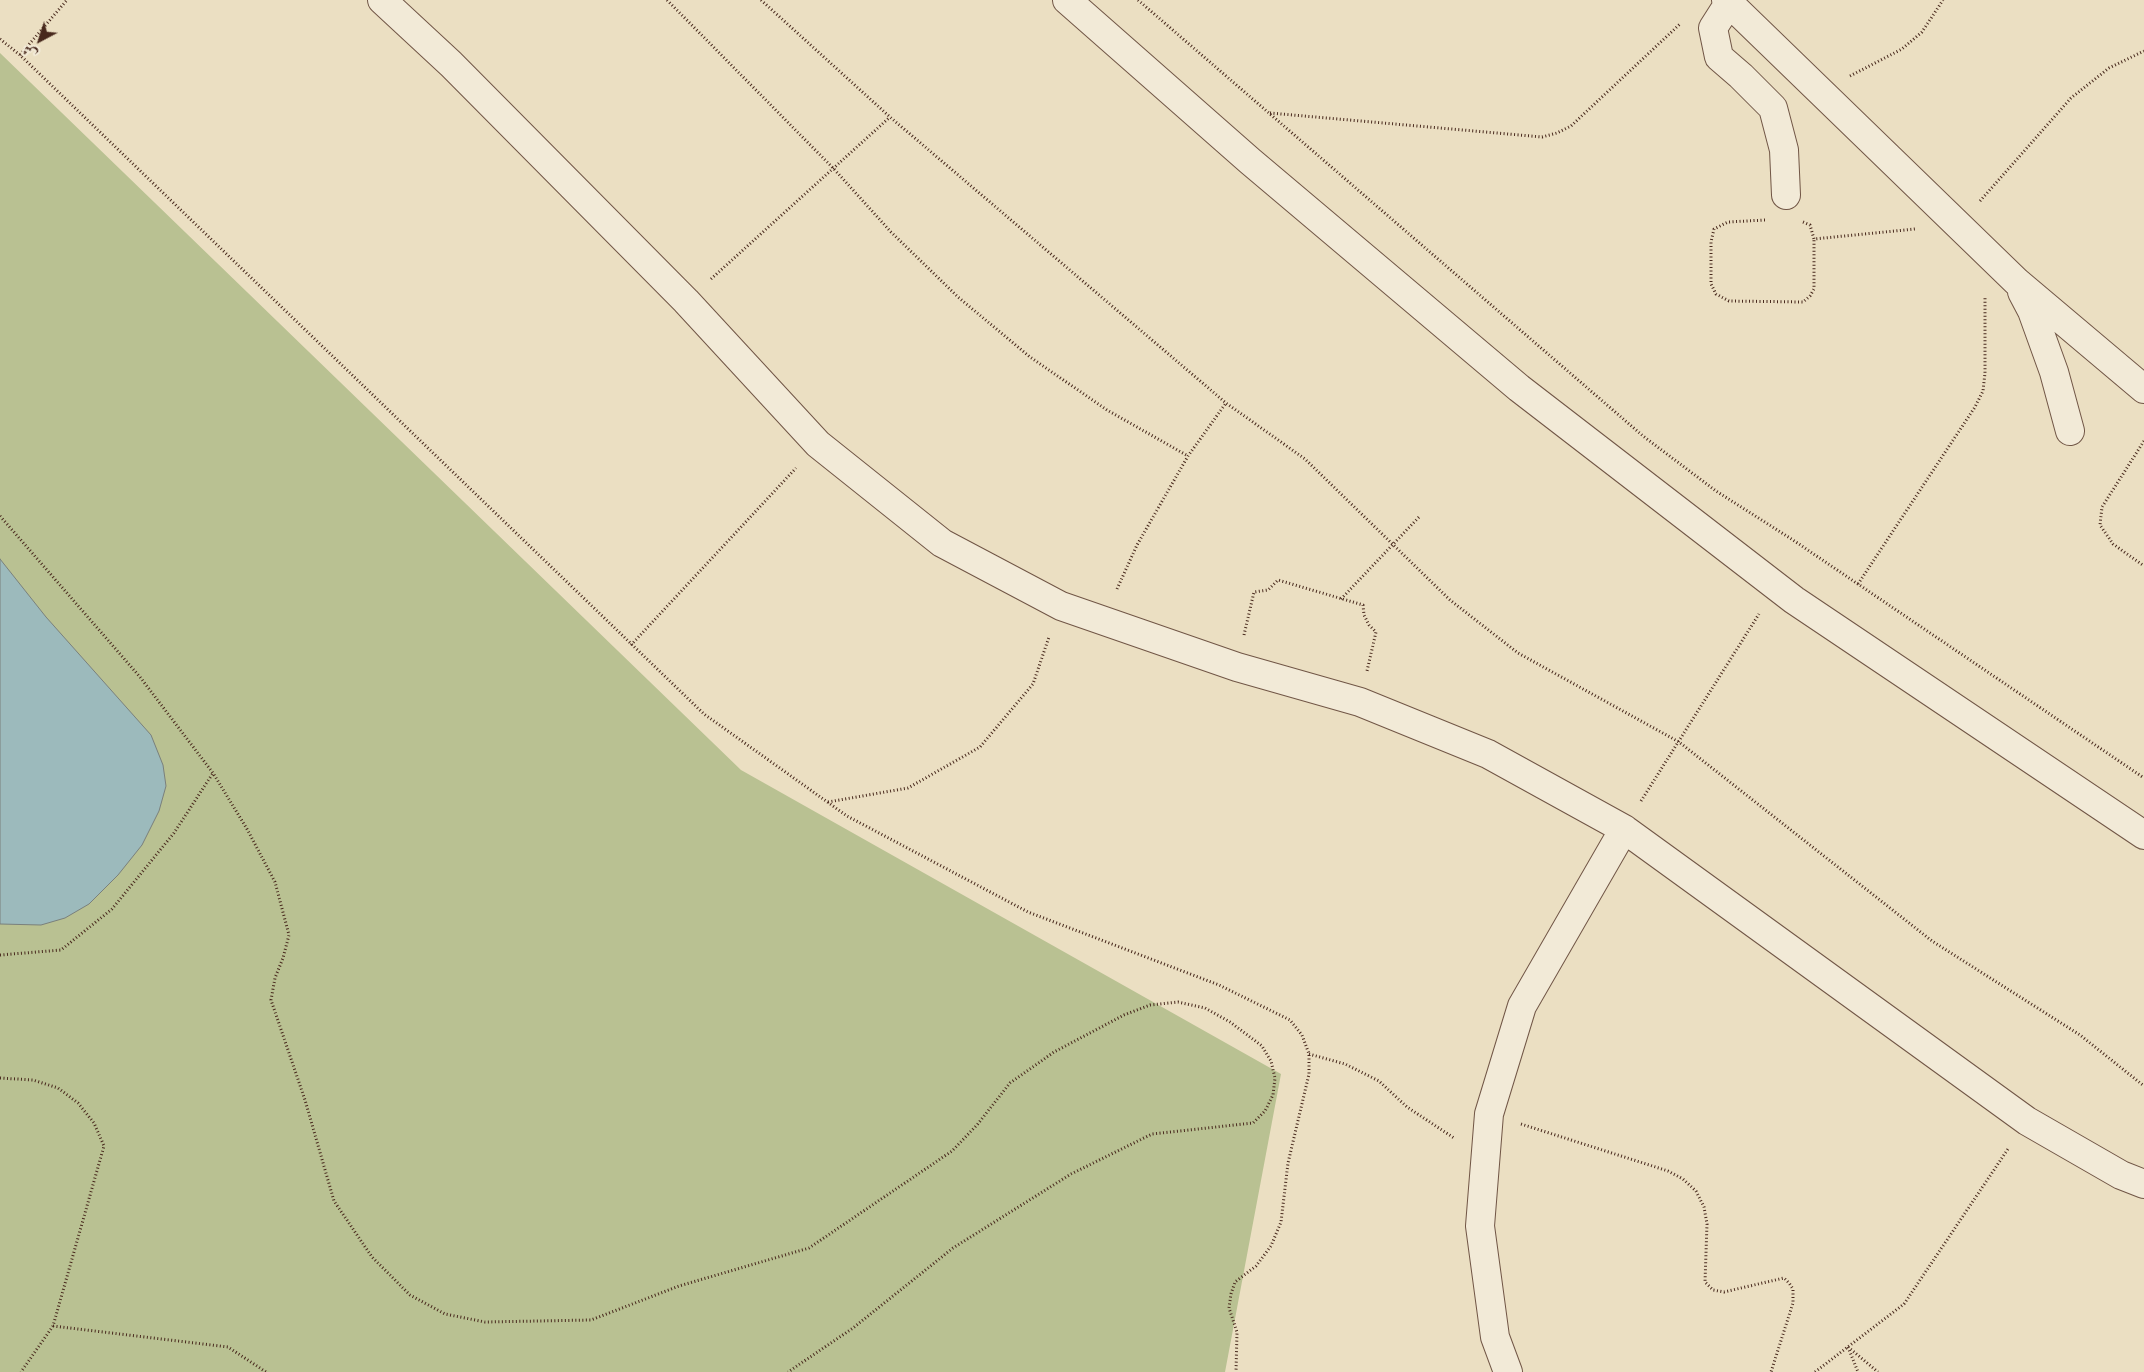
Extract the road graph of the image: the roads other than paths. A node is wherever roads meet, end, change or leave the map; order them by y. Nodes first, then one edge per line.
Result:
1 (382, 0) edge
2 (1067, 0) edge
3 (1727, 1) edge
4 (1791, 207) road end
5 (2016, 282) junction
6 (2144, 389) edge
7 (2070, 431) dead end
8 (1624, 829) junction
9 (2144, 835) edge
10 (2144, 1184) edge
11 (1508, 1372) edge

1 - 8 street
2 - 9 street
3 - 4 street
3 - 5 street
5 - 6 street
5 - 7 street
8 - 10 street
8 - 11 street

